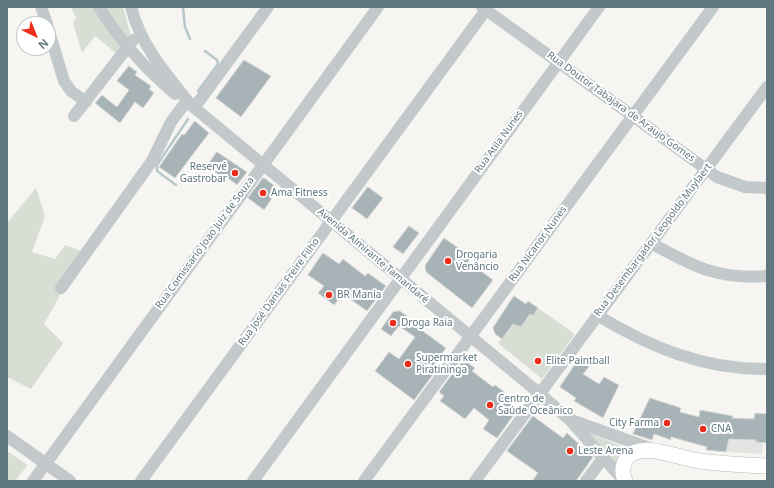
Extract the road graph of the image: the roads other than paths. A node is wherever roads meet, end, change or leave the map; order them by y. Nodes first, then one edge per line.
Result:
1 (99, 7) edge
2 (131, 7) edge
3 (139, 7) edge
4 (268, 7) edge
5 (378, 7) edge
6 (599, 7) edge
7 (713, 7) edge
8 (485, 8) edge
9 (137, 26) junction
10 (129, 47) junction
11 (56, 54) edge
12 (558, 62) junction
13 (767, 87) edge
14 (86, 102) junction
15 (190, 105) junction
16 (74, 116) dead end
17 (633, 116) junction
18 (262, 164) junction
19 (706, 169) junction
20 (767, 188) edge
21 (332, 221) junction
22 (651, 243) junction
23 (767, 276) edge
24 (400, 278) junction
25 (61, 288) dead end
26 (597, 315) junction
27 (470, 336) junction
28 (767, 369) edge
29 (539, 392) junction
30 (570, 420) junction
31 (7, 436) edge
32 (656, 451) junction
33 (603, 458) junction
34 (46, 463) junction
35 (767, 466) edge
36 (33, 481) edge
37 (70, 481) edge
38 (141, 481) edge
39 (253, 481) edge
40 (364, 481) edge
41 (475, 481) edge
42 (586, 481) edge
43 (625, 481) edge

1 - 10 street
2 - 9 street, Avenida Almirante Tamandaré
3 - 15 street
4 - 15 street
5 - 18 street, Rua Comissario Joao Juiz de Souza
6 - 12 street, Rua Atila Nunes
7 - 17 street, Rua Nicanor Nunes
8 - 12 street, Rua Doutor Tabajara de Araujo Gomes
8 - 21 street, Rua José Dantas Freire Filho
9 - 10 street
9 - 15 street, Avenida Almirante Tamandaré
10 - 14 street
10 - 15 street
11 - 14 street
12 - 17 street, Rua Doutor Tabajara de Araujo Gomes
12 - 24 street, Rua Atila Nunes
13 - 19 street, Rua Desembargador Leopoldo Muylaert
14 - 16 street
15 - 18 street, Avenida Almirante Tamandaré
15 - 25 street
17 - 19 street, Rua Doutor Tabajara de Araujo Gomes
17 - 27 street, Rua Nicanor Nunes
18 - 21 street, Avenida Almirante Tamandaré
18 - 34 street, Rua Comissario Joao Juiz de Souza
19 - 20 street, Rua Doutor Tabajara de Araujo Gomes
19 - 22 street, Rua Desembargador Leopoldo Muylaert
21 - 24 street, Avenida Almirante Tamandaré
21 - 38 street, Rua José Dantas Freire Filho
22 - 23 street
22 - 26 street, Rua Desembargador Leopoldo Muylaert
24 - 27 street, Avenida Almirante Tamandaré
24 - 39 street
26 - 28 street
26 - 29 street, Rua Desembargador Leopoldo Muylaert
27 - 29 street, Avenida Almirante Tamandaré
27 - 40 street, Rua Nicanor Nunes
29 - 30 street, Avenida Almirante Tamandaré
29 - 41 street, Rua Desembargador Leopoldo Muylaert
30 - 32 street, Avenida Almirante Tamandaré
30 - 33 street, Avenida Almirante Tamandaré
31 - 34 street
32 - 35 main road
32 - 43 main road
33 - 42 street
33 - 43 street, Avenida Almirante Tamandaré
34 - 36 street, Rua Comissario Joao Juiz de Souza
34 - 37 street

